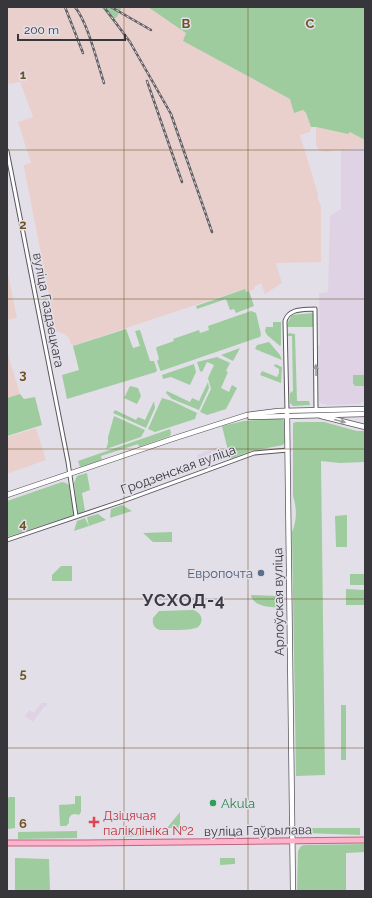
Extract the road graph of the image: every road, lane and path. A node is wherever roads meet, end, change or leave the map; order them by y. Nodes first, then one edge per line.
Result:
1 (7, 152) edge
2 (365, 408) edge
3 (316, 409) junction
4 (287, 411) junction
5 (365, 414) edge
6 (315, 415) junction
7 (287, 417) junction
8 (239, 418) junction
9 (365, 427) edge
10 (288, 450) junction
11 (70, 473) junction
12 (7, 495) edge
13 (76, 516) junction
14 (7, 540) edge
15 (365, 840) edge
16 (292, 841) junction
17 (7, 843) edge
18 (293, 891) edge

1 - 11 street, вуліца Газдзецкага
2 - 3 main road
3 - 4 main road
3 -> 4 street, Арлоўская вуліца
4 - 7 main road, Арлоўская вуліца
4 - 8 main road
5 - 6 main road
6 - 7 main road
6 -> 9 main road
7 - 8 main road
7 - 10 main road, Арлоўская вуліца
8 - 11 main road
10 - 13 street, Гродзенская вуліца
10 - 16 main road, Арлоўская вуліца
11 - 12 main road
11 - 13 street
13 - 14 street, Гродзенская вуліца
15 - 16 main road, вуліца Гаўрылава
16 - 17 main road, вуліца Гаўрылава
16 - 18 main road, Арлоўская вуліца

